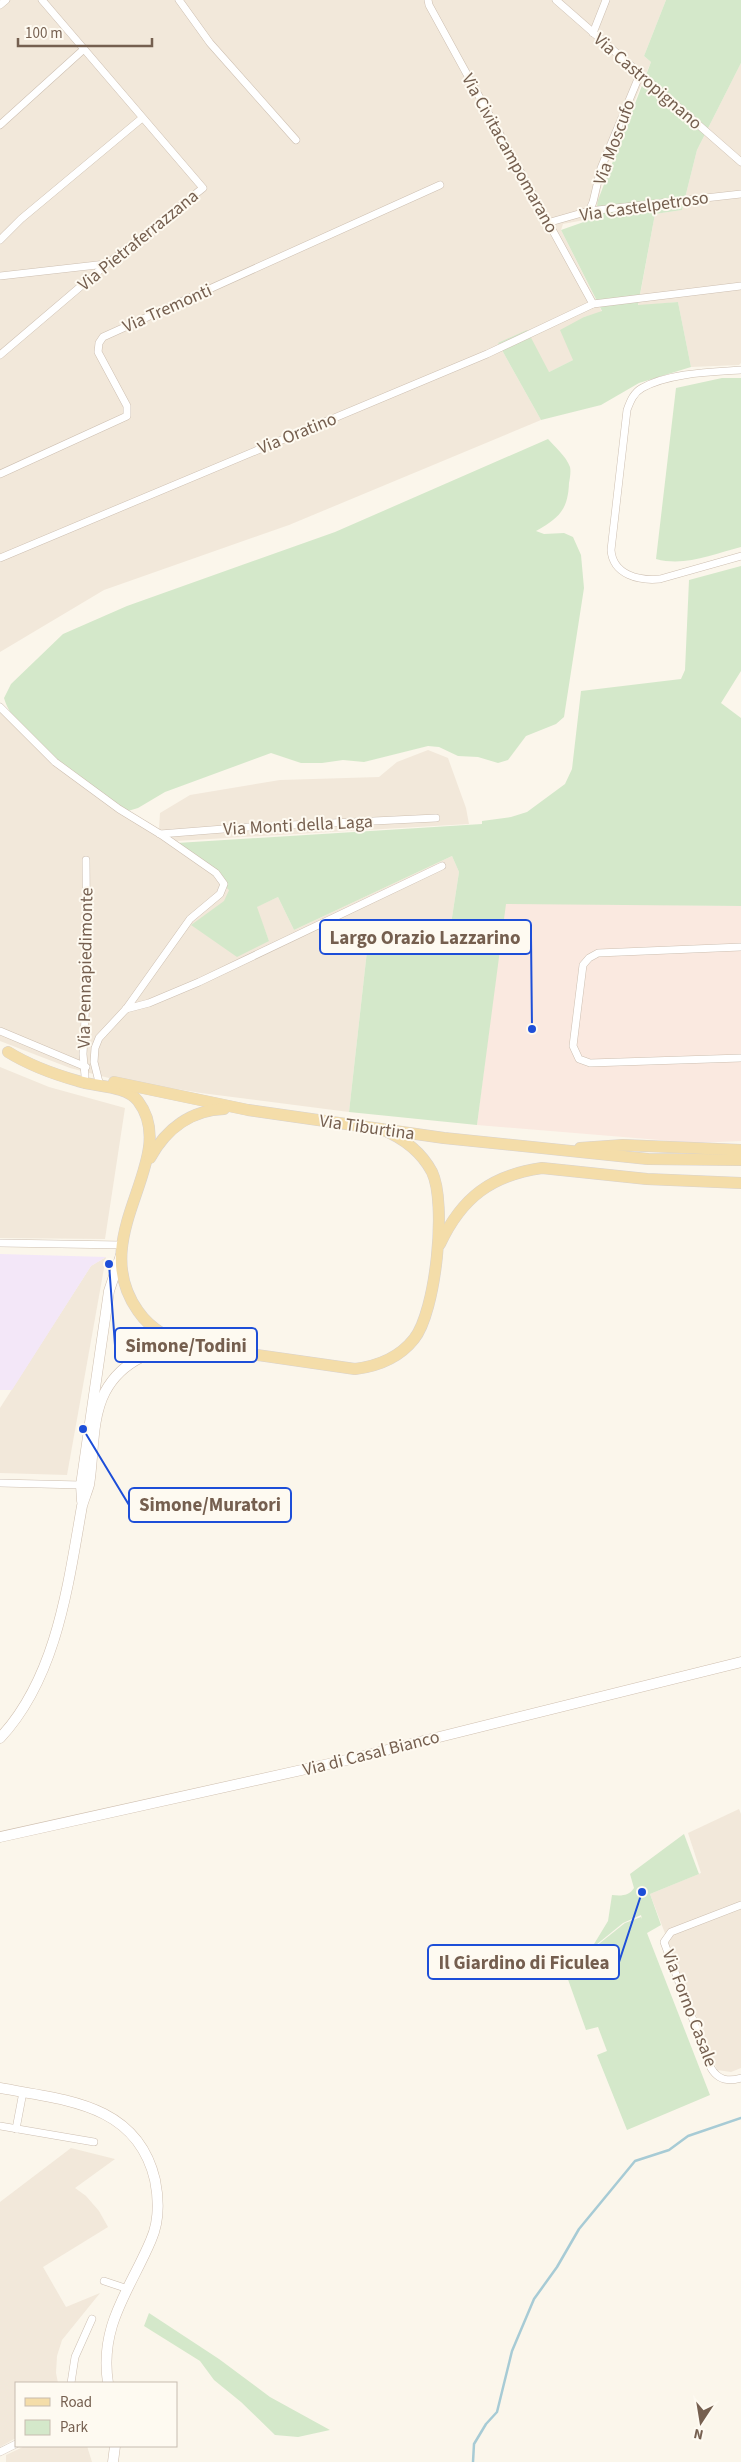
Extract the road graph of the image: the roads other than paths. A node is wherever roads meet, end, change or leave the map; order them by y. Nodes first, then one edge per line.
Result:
1 (6, 0) edge
2 (42, 0) edge
3 (179, 0) edge
4 (428, 0) edge
5 (556, 0) edge
6 (606, 0) edge
7 (0, 5) edge
8 (592, 33) junction
9 (84, 49) junction
10 (640, 74) junction
11 (141, 118) junction
12 (0, 125) edge
13 (296, 140) dead end
14 (741, 162) edge
15 (440, 185) dead end
16 (741, 194) edge
17 (588, 211) junction
18 (547, 222) junction
19 (0, 240) edge
20 (107, 264) junction
21 (0, 276) edge
22 (741, 286) edge
23 (593, 304) junction
24 (0, 355) edge
25 (741, 370) edge
26 (0, 474) edge
27 (741, 556) edge
28 (0, 558) edge
29 (0, 707) edge
30 (436, 818) dead end
31 (160, 834) junction
32 (86, 860) dead end
33 (442, 866) dead end
34 (741, 947) edge
35 (126, 1008) junction
36 (0, 1032) edge
37 (4, 1050) edge
38 (741, 1058) edge
39 (92, 1074) junction
40 (248, 1110) junction
41 (381, 1129) junction
42 (555, 1150) junction
43 (741, 1150) edge
44 (741, 1160) edge
45 (147, 1164) junction
46 (741, 1183) edge
47 (0, 1243) edge
48 (121, 1250) junction
49 (436, 1255) junction
50 (195, 1346) junction
51 (0, 1483) edge
52 (81, 1485) junction
53 (82, 1504) junction
54 (741, 1662) edge
55 (0, 1738) edge
56 (0, 1837) edge
57 (741, 1905) edge
58 (741, 2078) edge
59 (0, 2088) edge
60 (23, 2092) junction
61 (0, 2126) edge
62 (16, 2129) junction
63 (94, 2142) dead end
64 (104, 2282) dead end
65 (126, 2288) junction
66 (92, 2320) dead end
67 (71, 2382) edge
68 (108, 2382) edge
69 (15, 2444) edge
70 (115, 2447) edge
71 (0, 2452) edge
72 (113, 2462) edge

1 - 7 street
2 - 9 street, Via Pietraferrazzana
3 - 13 street
4 - 18 street, Via Civitacampomarano
5 - 8 street, Via Castropignano
6 - 8 street
8 - 10 street, Via Castropignano
9 - 11 street, Via Pietraferrazzana
9 - 12 street
10 - 14 street, Via Castropignano
10 - 17 street, Via Moscufo
11 - 19 street
11 - 20 street, Via Pietraferrazzana
15 - 26 street, Via Tremonti
16 - 17 street, Via Castelpetroso
17 - 18 street, Via Castelpetroso
18 - 23 street, Via Civitacampomarano
20 - 21 street
20 - 24 street, Via Pietraferrazzana
22 - 23 street
23 - 28 street, Via Oratino
25 - 27 street
29 - 31 street
30 - 31 street, Via Monti della Laga
31 - 35 street
32 - 39 street, Via Pennapiedimonte
33 - 35 street
34 - 38 street
35 - 39 street
36 - 39 street
37 - 39 main road, Via Tiburtina
37 - 45 main road
39 - 40 main road, Via Tiburtina
40 - 41 main road, Via Tiburtina
40 - 45 main road
41 - 42 main road, Via Tiburtina
41 - 49 main road
42 - 43 main road
42 - 44 main road, Via Tiburtina
45 - 48 main road
46 - 49 main road
47 - 48 street
48 - 50 main road
48 - 52 street
49 - 50 main road
50 - 53 street
51 - 52 street
52 - 53 street
53 - 55 street
54 - 56 street, Via di Casal Bianco
57 - 58 street, Via Forno Casale
59 - 60 street
60 - 62 street
60 - 65 street
61 - 62 street
62 - 63 street
64 - 65 street
65 - 68 street
66 - 67 street
69 - 71 street
70 - 72 street

